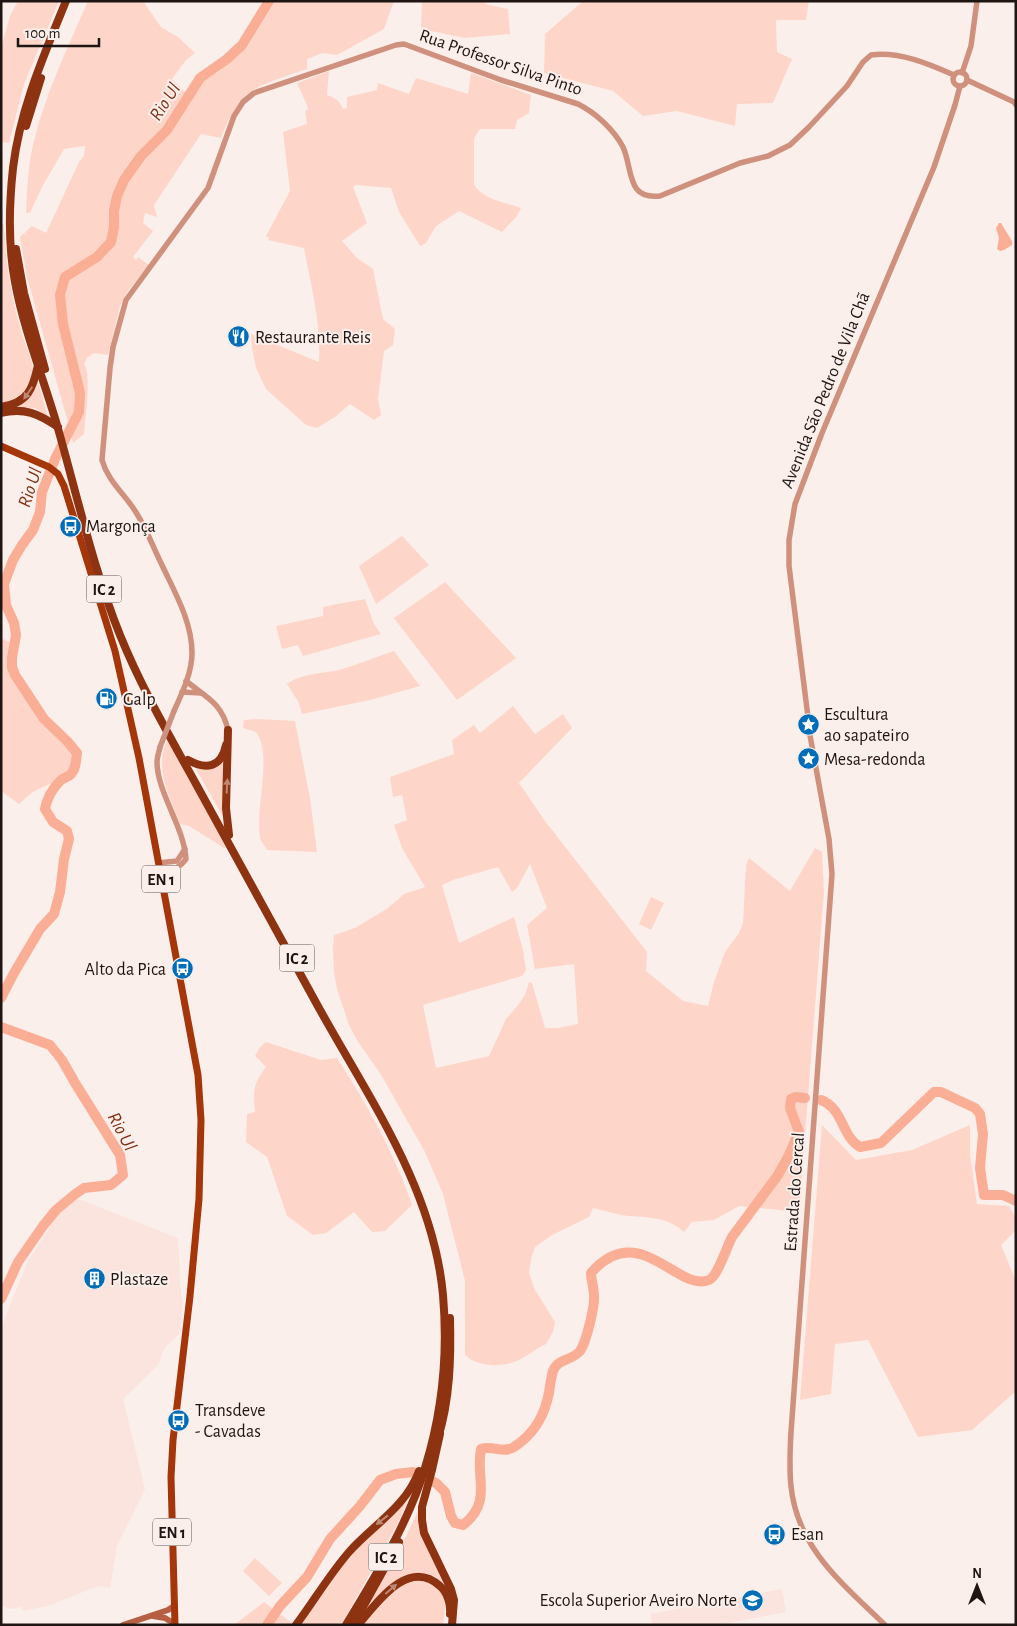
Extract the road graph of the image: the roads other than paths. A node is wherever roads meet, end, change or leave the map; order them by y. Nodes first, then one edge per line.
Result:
1 (66, 1) edge
2 (71, 1) edge
3 (977, 1) edge
4 (962, 73) junction
5 (954, 75) junction
6 (967, 80) junction
7 (960, 86) junction
8 (1015, 103) edge
9 (38, 363) junction
10 (1, 407) edge
11 (1, 413) edge
12 (60, 426) junction
13 (1, 446) edge
14 (69, 461) junction
15 (186, 681) junction
16 (182, 692) junction
17 (201, 693) junction
18 (808, 717) junction
19 (228, 730) junction
20 (809, 730) junction
21 (188, 760) junction
22 (229, 835) junction
23 (185, 849) junction
24 (158, 864) junction
25 (160, 874) junction
26 (427, 1468) junction
27 (420, 1487) junction
28 (174, 1606) junction
29 (152, 1616) junction
30 (123, 1625) edge
31 (175, 1625) edge
32 (296, 1625) edge
33 (346, 1625) edge
34 (353, 1625) edge
35 (358, 1625) edge
36 (447, 1625) edge
37 (452, 1625) edge
38 (885, 1625) edge

1 - 9 highway, IC 2
2 - 12 highway, IC 2
3 - 4 street
4 - 5 street
4 - 6 street
5 - 7 street
5 - 15 street, Rua Professor Silva Pinto
6 - 7 street
6 - 8 street
7 - 18 street, Avenida São Pedro de Vila Chã
9 -> 10 highway
9 - 12 highway, IC 2
11 - 12 highway
12 - 14 highway, IC 2
13 - 24 main road, EN 1
14 - 21 highway, IC 2
14 - 26 highway, IC 2
15 - 16 street
15 - 17 street
16 - 17 street
16 - 23 street, bridge
17 - 19 street
18 - 20 street
18 - 20 street
19 - 21 highway
22 -> 19 highway
20 - 38 street, Estrada do Cercal
21 - 22 highway, IC 2
22 - 26 highway, IC 2
23 - 24 street
23 - 25 street
24 - 25 main road, EN 1
25 - 28 main road, EN 1
26 - 27 highway, IC 2
27 -> 32 highway
27 - 33 highway, IC 2
27 - 34 highway, IC 2
27 - 37 highway
28 - 29 main road
28 - 31 main road, EN 1
29 - 30 main road
29 - 31 main road
35 -> 36 highway

